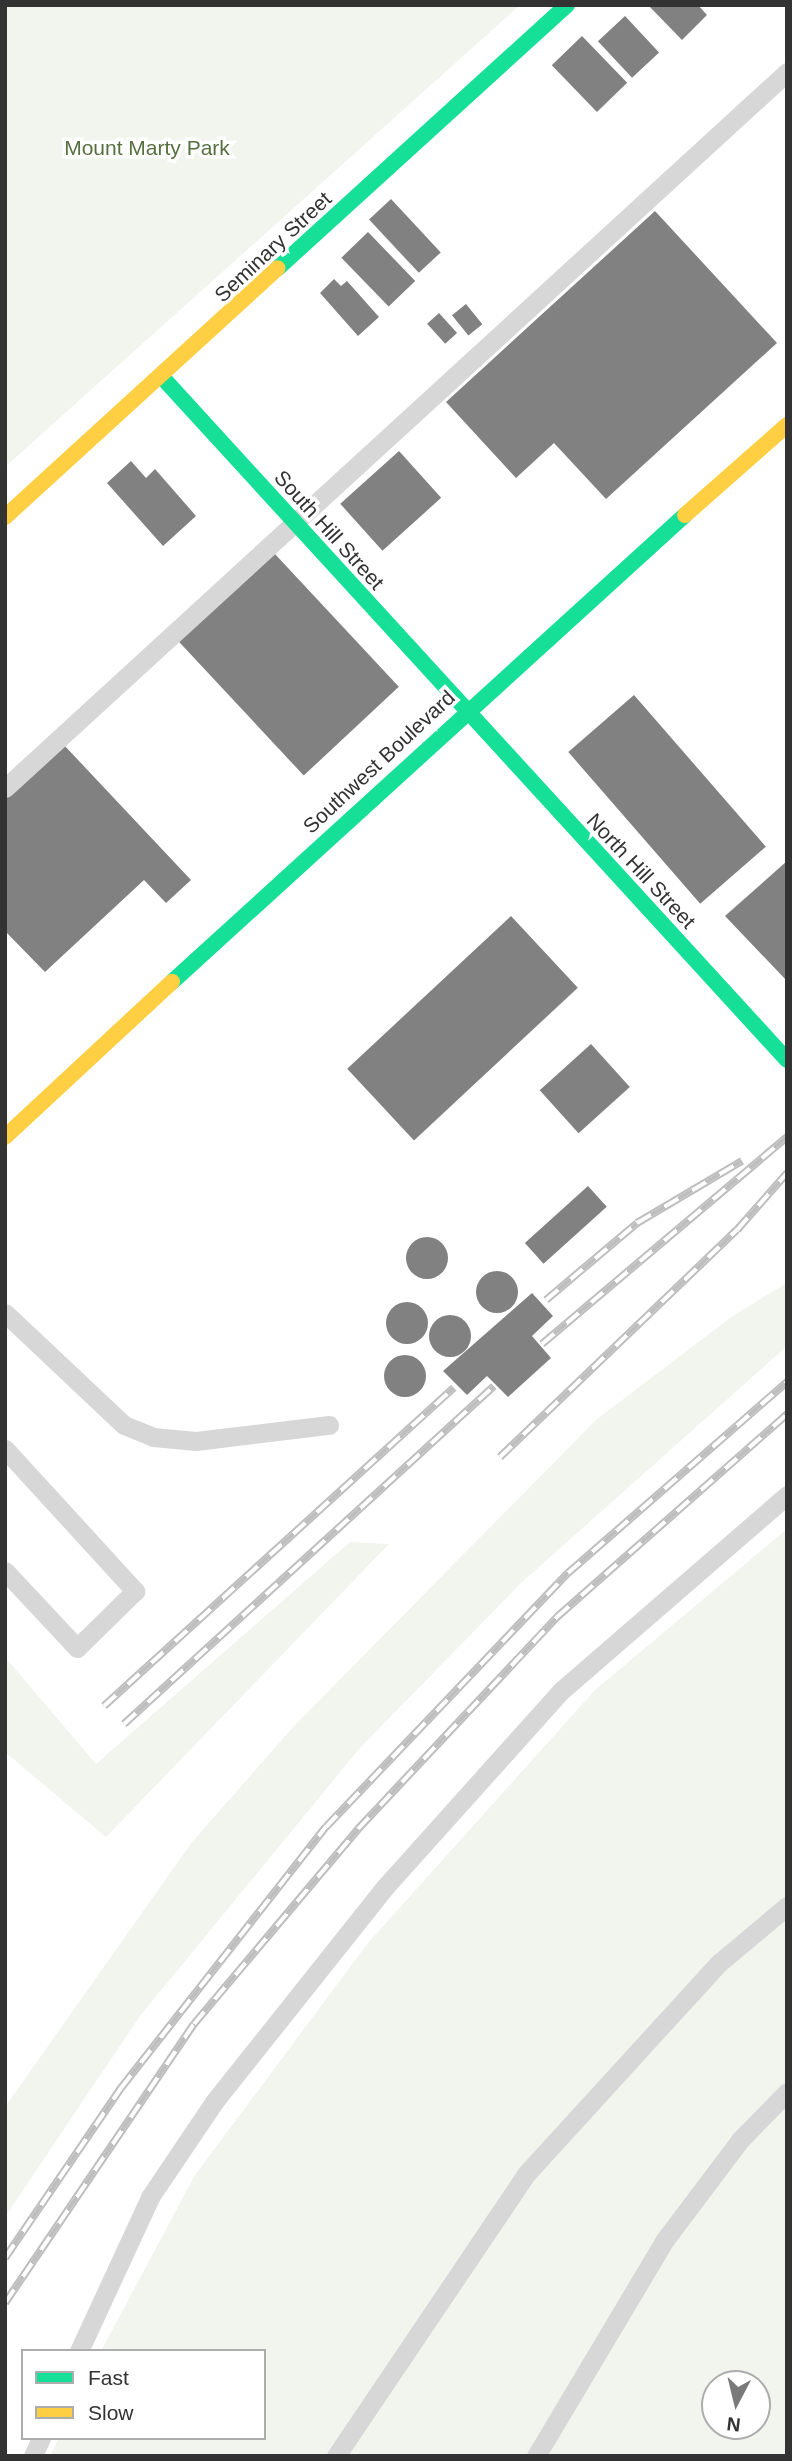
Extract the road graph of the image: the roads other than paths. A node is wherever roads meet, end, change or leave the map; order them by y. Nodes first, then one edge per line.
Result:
1 (567, 5) edge
2 (787, 72) edge
3 (162, 377) junction
4 (787, 425) edge
5 (5, 517) edge
6 (296, 525) junction
7 (465, 710) junction
8 (5, 788) edge
9 (787, 1060) edge
10 (5, 1137) edge
11 (5, 1313) edge
12 (329, 1425) dead end
13 (5, 1450) edge
14 (787, 1495) edge
15 (5, 1572) edge
16 (787, 1906) edge
17 (787, 2092) edge
18 (80, 2349) edge
19 (40, 2440) edge
20 (33, 2456) edge
21 (336, 2456) edge
22 (536, 2456) edge

1 - 3 street, Seminary Street
2 - 6 lane
3 - 5 street, Seminary Street
3 - 6 street, South Hill Street
4 - 7 street, Southwest Boulevard
6 - 7 street, South Hill Street
6 - 8 lane
7 - 9 street, North Hill Street
7 - 10 street, Southwest Boulevard
11 - 12 lane
13 - 15 lane
14 - 18 lane
16 - 21 lane
17 - 22 lane
19 - 20 lane

